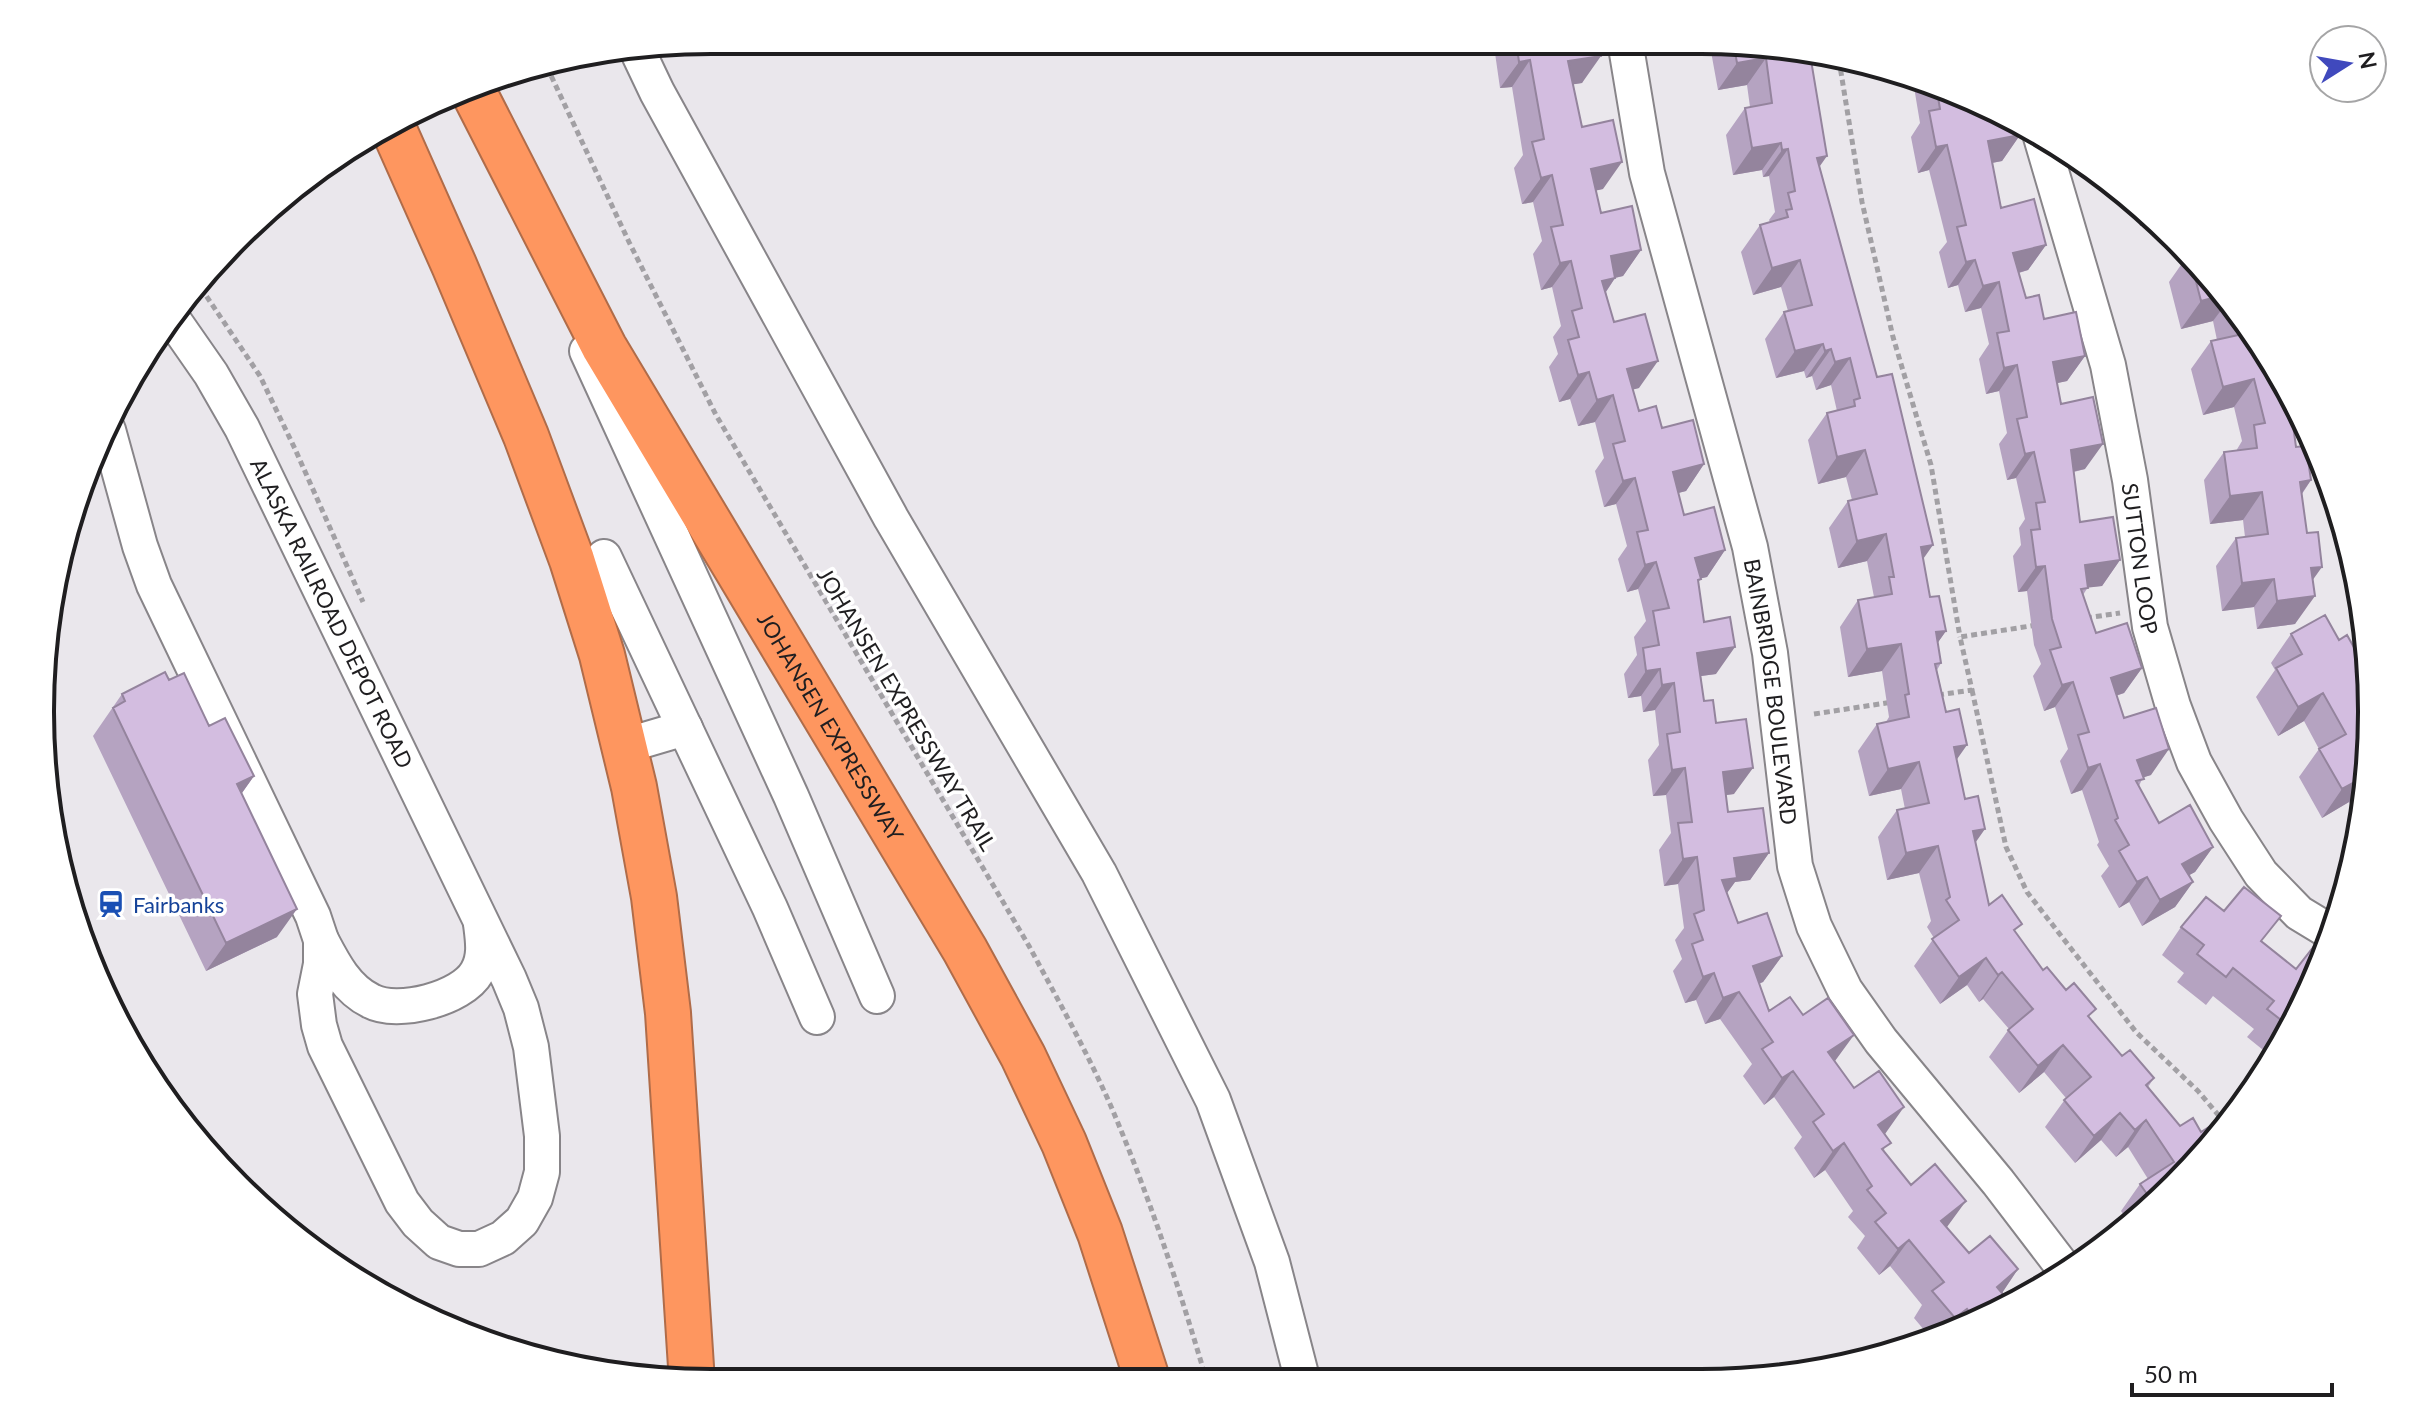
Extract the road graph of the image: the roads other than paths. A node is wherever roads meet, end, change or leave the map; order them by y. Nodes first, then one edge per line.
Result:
1 (1627, 54) edge
2 (641, 58) edge
3 (475, 98) edge
4 (476, 98) edge
5 (396, 135) edge
6 (2045, 152) edge
7 (178, 327) edge
8 (112, 443) edge
9 (604, 557) dead end
10 (685, 728) junction
11 (624, 746) junction
12 (479, 916) junction
13 (2322, 927) edge
14 (321, 940) junction
15 (877, 996) dead end
16 (817, 1017) dead end
17 (2059, 1262) edge
18 (691, 1369) edge
19 (1144, 1369) edge
20 (1300, 1369) edge

1 - 17 street, BAINBRIDGE BOULEVARD
2 - 20 street
3 - 15 street
4 - 19 highway, JOHANSEN EXPRESSWAY
5 - 11 highway
6 - 13 street, SUTTON LOOP
7 - 12 street, ALASKA RAILROAD DEPOT ROAD
8 - 14 street, ALASKA RAILROAD DEPOT ROAD
9 - 10 street
10 - 11 street
10 - 16 street
11 - 18 highway
12 - 14 street, ALASKA RAILROAD DEPOT ROAD
12 - 14 street, ALASKA RAILROAD DEPOT ROAD

